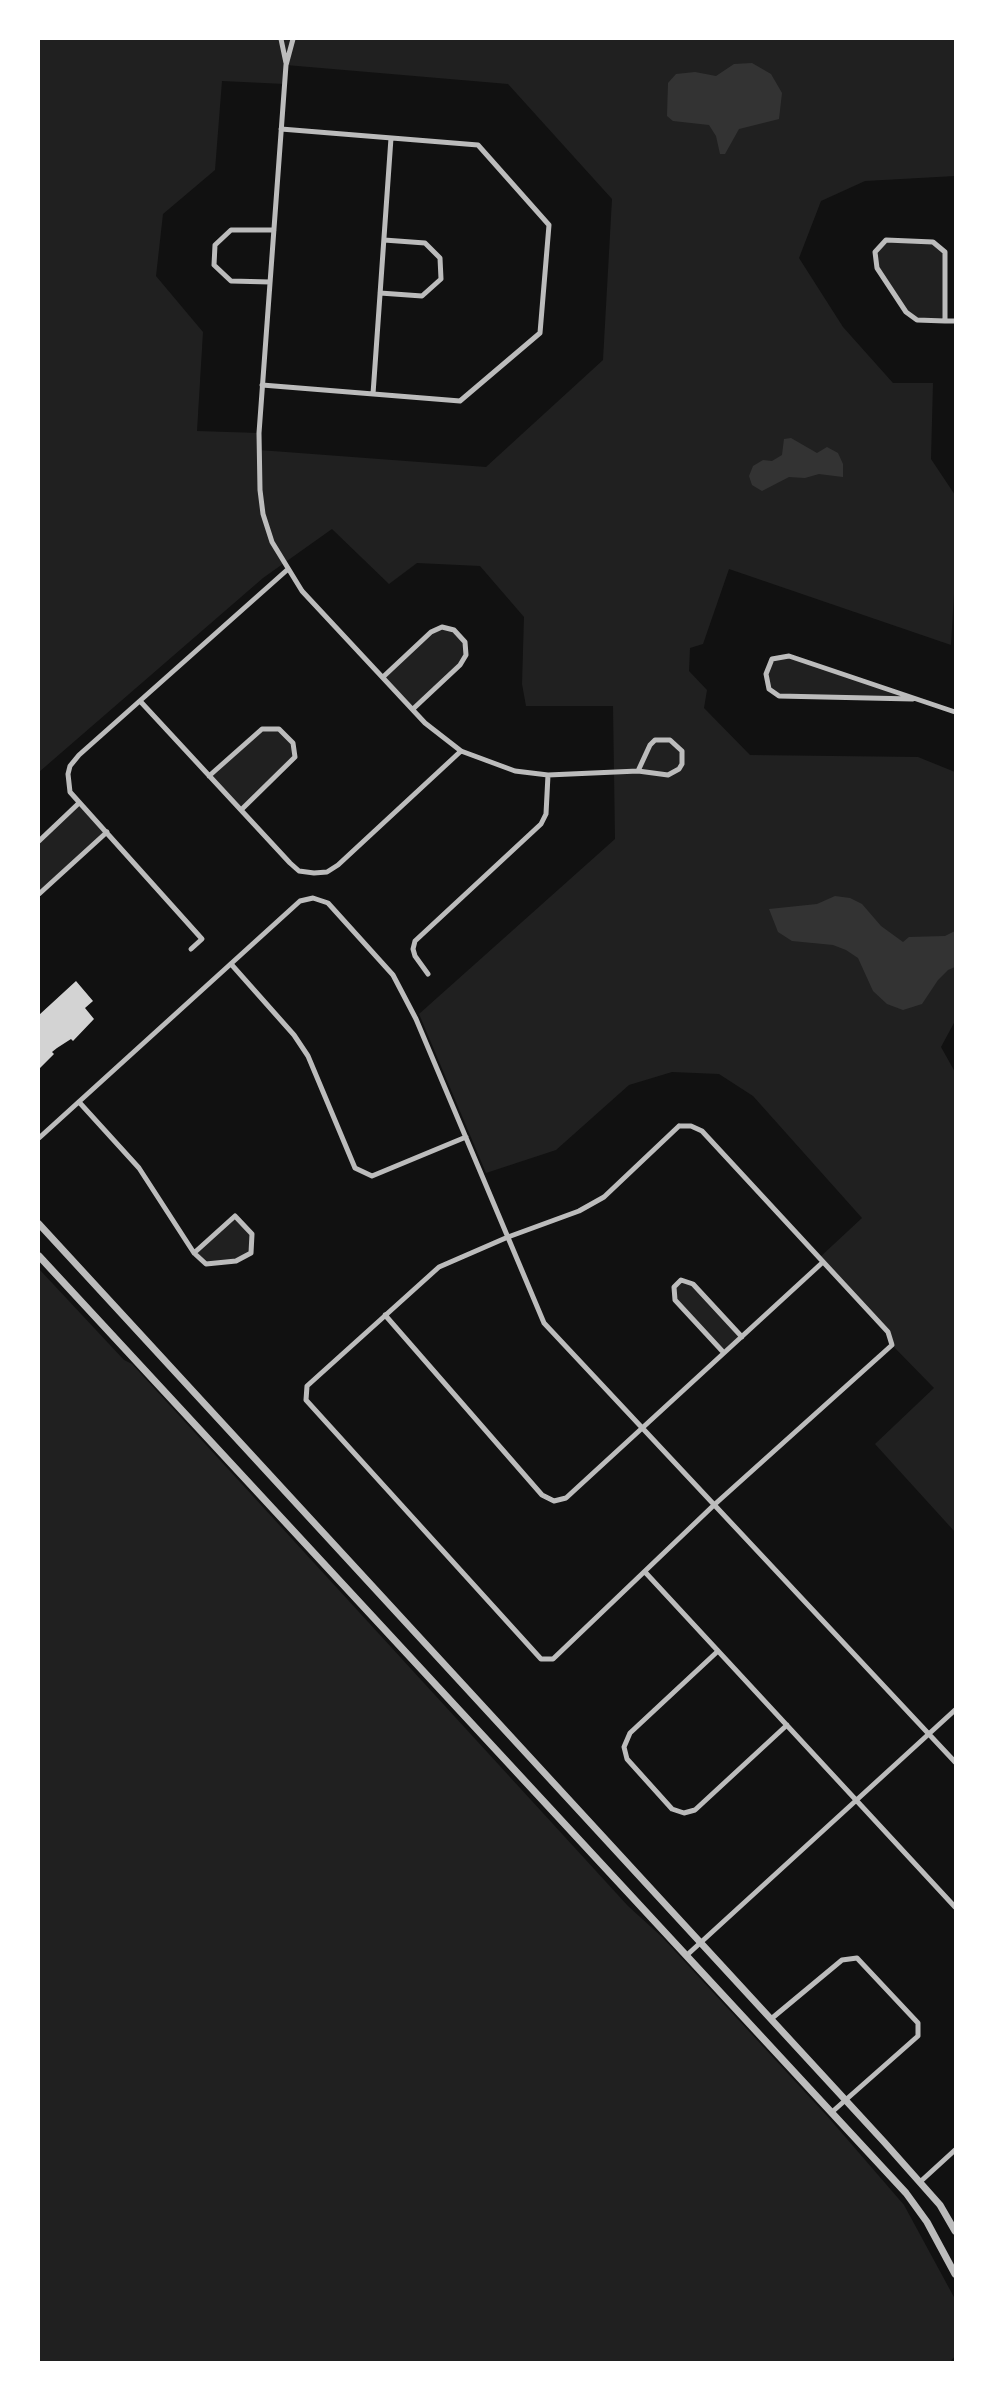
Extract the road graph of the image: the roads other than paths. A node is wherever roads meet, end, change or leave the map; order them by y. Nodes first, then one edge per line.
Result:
1 (281, 39) edge
2 (293, 39) edge
3 (286, 65) junction
4 (281, 129) junction
5 (391, 138) junction
6 (274, 230) junction
7 (384, 240) junction
8 (270, 282) junction
9 (380, 293) junction
10 (945, 321) junction
11 (955, 321) edge
12 (262, 385) junction
13 (373, 394) junction
14 (287, 570) junction
15 (383, 677) junction
16 (913, 699) junction
17 (140, 701) junction
18 (413, 710) junction
19 (955, 712) edge
20 (461, 751) junction
21 (638, 771) junction
22 (548, 775) junction
23 (209, 776) junction
24 (80, 803) junction
25 (241, 810) junction
26 (106, 832) junction
27 (39, 840) edge
28 (39, 894) edge
29 (191, 950) dead end
30 (231, 964) junction
31 (428, 974) dead end
32 (79, 1102) junction
33 (466, 1137) junction
34 (39, 1138) edge
35 (39, 1224) edge
36 (508, 1237) junction
37 (194, 1253) junction
38 (39, 1256) edge
39 (823, 1262) junction
40 (385, 1315) junction
41 (742, 1337) junction
42 (724, 1353) junction
43 (642, 1428) junction
44 (714, 1505) junction
45 (645, 1572) junction
46 (718, 1651) junction
47 (955, 1710) edge
48 (787, 1725) junction
49 (929, 1735) junction
50 (955, 1762) edge
51 (857, 1801) junction
52 (955, 1907) edge
53 (701, 1943) junction
54 (687, 1955) junction
55 (771, 2019) junction
56 (846, 2100) junction
57 (832, 2112) junction
58 (955, 2151) edge
59 (920, 2182) junction
60 (955, 2231) edge
61 (955, 2274) edge

1 - 3 street
2 - 3 street
3 - 4 street
4 - 5 street
4 - 6 street
5 - 7 street
5 - 13 street
6 - 8 street
6 - 8 street
7 - 9 street
7 - 9 street
8 - 12 street
9 - 13 street
10 - 10 street
10 - 11 street
12 - 13 street
12 - 14 street
14 - 15 street
14 - 17 street
15 - 18 street
15 - 18 street
16 - 16 street
16 - 19 street
17 - 23 street
17 - 24 street
18 - 20 street
20 - 22 street
20 - 25 street
21 - 21 street
21 - 22 street
22 - 31 street
23 - 25 street
23 - 25 street
24 - 26 street
24 - 27 street
26 - 28 street
26 - 29 street
30 - 32 street
30 - 33 street
30 - 33 street
32 - 34 street
32 - 37 street
33 - 36 street
35 - 53 street
36 - 39 street
36 - 40 street
36 - 43 street
37 - 37 street
38 - 54 street
39 - 41 street
39 - 44 street
40 - 43 street
40 - 45 street
41 - 42 street
41 - 42 street
42 - 43 street
43 - 44 street
44 - 45 street
44 - 49 street
45 - 46 street
46 - 48 street
46 - 48 street
47 - 49 street
48 - 51 street
49 - 50 street
49 - 51 street
51 - 52 street
51 - 53 street
53 - 54 street
53 - 55 street
54 - 57 street
55 - 56 street
55 - 56 street
56 - 57 street
56 - 59 street
57 - 61 street
58 - 59 street
59 - 60 street

